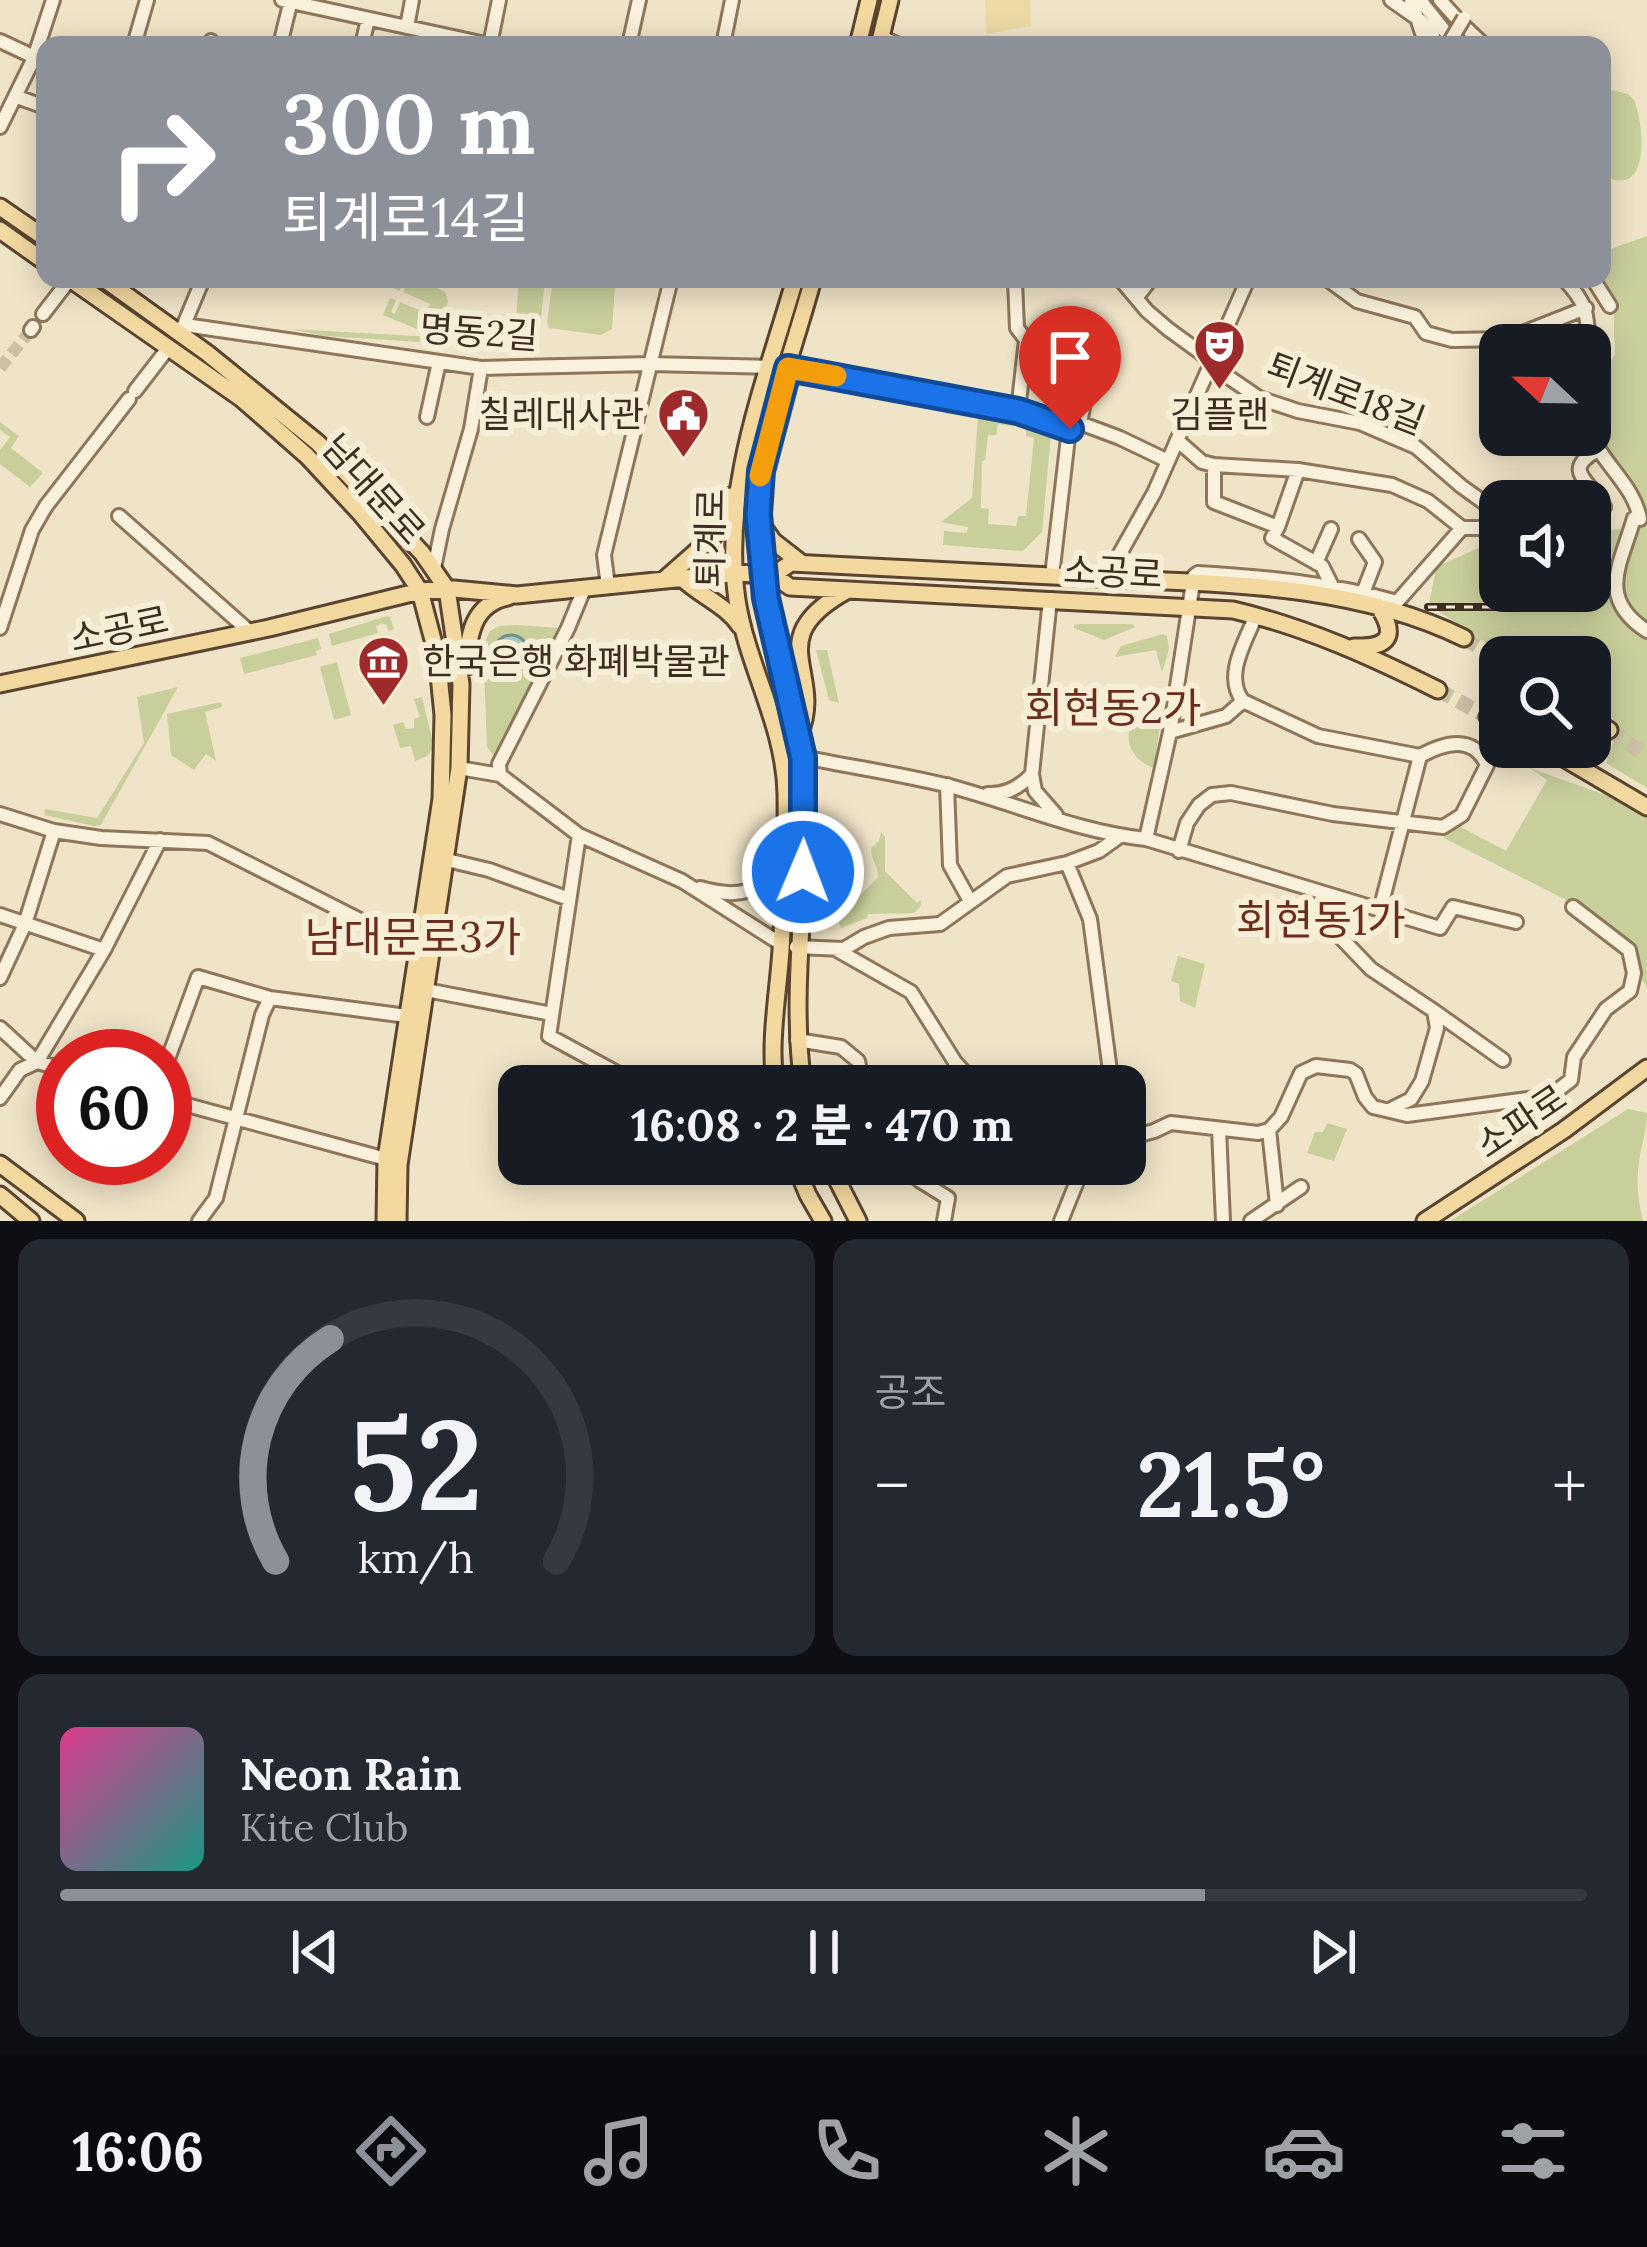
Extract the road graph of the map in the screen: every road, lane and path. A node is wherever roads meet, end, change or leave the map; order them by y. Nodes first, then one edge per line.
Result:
1 (53, 0) edge
2 (147, 0) edge
3 (412, 0) edge
4 (499, 0) edge
5 (639, 0) edge
6 (732, 0) edge
7 (869, 0) edge
8 (890, 0) edge
9 (1391, 0) edge
10 (1416, 0) edge
11 (288, 1) edge
12 (1443, 1) edge
13 (368, 19) junction
14 (1463, 20) junction
15 (407, 27) junction
16 (45, 36) edge
17 (137, 36) edge
18 (282, 36) edge
19 (364, 36) edge
20 (448, 36) edge
21 (492, 36) edge
22 (631, 36) edge
23 (725, 36) edge
24 (859, 36) edge
25 (881, 36) edge
26 (1428, 36) edge
27 (1429, 36) edge
28 (1445, 36) edge
29 (1456, 36) edge
30 (1476, 36) edge
31 (0, 40) edge
32 (36, 58) edge
33 (36, 65) edge
34 (16, 98) junction
35 (36, 104) edge
36 (0, 127) edge
37 (0, 207) edge
38 (0, 230) edge
39 (36, 232) edge
40 (36, 256) edge
41 (63, 288) edge
42 (87, 288) edge
43 (116, 288) edge
44 (199, 288) edge
45 (669, 288) edge
46 (792, 288) edge
47 (810, 288) edge
48 (1014, 288) edge
49 (1128, 288) edge
50 (1144, 288) edge
51 (1244, 288) edge
52 (1339, 288) edge
53 (1573, 288) edge
54 (1599, 288) edge
55 (1136, 298) junction
56 (1610, 306) dead end
57 (1586, 308) junction
58 (43, 314) tunnel mouth
59 (1587, 324) edge
60 (178, 335) junction
61 (439, 362) junction
62 (1210, 362) junction
63 (650, 364) junction
64 (1023, 366) junction
65 (770, 367) junction
66 (481, 368) junction
67 (788, 368) junction
68 (1018, 411) junction
69 (427, 417) dead end
70 (1074, 426) junction
71 (1177, 440) junction
72 (1587, 456) edge
73 (1603, 456) edge
74 (1168, 461) junction
75 (1214, 465) junction
76 (1298, 470) junction
77 (739, 476) junction
78 (1584, 480) edge
79 (1479, 499) edge
80 (758, 514) junction
81 (119, 516) dead end
82 (1278, 527) junction
83 (1462, 528) junction
84 (1479, 528) edge
85 (1330, 529) dead end
86 (1359, 539) dead end
87 (802, 563) junction
88 (1316, 563) junction
89 (842, 567) junction
90 (434, 568) junction
91 (735, 574) junction
92 (768, 575) junction
93 (1052, 576) junction
94 (683, 579) junction
95 (1112, 579) junction
96 (664, 580) junction
97 (1192, 582) junction
98 (608, 586) junction
99 (1332, 586) junction
100 (798, 587) junction
101 (447, 589) junction
102 (584, 589) junction
103 (848, 590) junction
104 (420, 591) junction
105 (1363, 593) junction
106 (517, 595) junction
107 (1050, 599) junction
108 (1189, 606) junction
109 (1378, 606) junction
110 (1256, 615) junction
111 (0, 628) edge
112 (1647, 631) edge
113 (250, 632) junction
114 (1464, 638) tunnel mouth
115 (1346, 646) junction
116 (750, 647) junction
117 (787, 683) junction
118 (0, 684) edge
119 (461, 684) junction
120 (1438, 690) tunnel mouth
121 (1243, 701) junction
122 (1170, 732) junction
123 (799, 735) junction
124 (1420, 756) junction
125 (803, 758) junction
126 (459, 768) junction
127 (1581, 768) edge
128 (1032, 774) junction
129 (500, 775) junction
130 (947, 785) junction
131 (1647, 807) edge
132 (0, 814) edge
133 (1062, 820) junction
134 (1403, 824) junction
135 (54, 831) junction
136 (785, 831) junction
137 (579, 835) junction
138 (1120, 836) junction
139 (1146, 839) junction
140 (160, 840) junction
141 (1179, 851) junction
142 (447, 860) junction
143 (1067, 863) junction
144 (682, 881) junction
145 (434, 894) junction
146 (1328, 896) junction
147 (568, 899) junction
148 (970, 901) junction
149 (1573, 907) dead end
150 (1379, 910) junction
151 (0, 915) edge
152 (1516, 922) dead end
153 (25, 924) junction
154 (420, 933) junction
155 (781, 945) junction
156 (802, 948) junction
157 (104, 950) junction
158 (836, 950) junction
159 (0, 978) edge
160 (426, 990) junction
161 (269, 998) junction
162 (1434, 1011) junction
163 (552, 1014) junction
164 (407, 1016) junction
165 (0, 1028) edge
166 (57, 1029) edge
167 (179, 1029) edge
168 (797, 1040) junction
169 (36, 1060) edge
170 (1503, 1060) dead end
171 (36, 1063) edge
172 (602, 1065) edge
173 (772, 1065) edge
174 (800, 1065) edge
175 (859, 1065) edge
176 (958, 1065) edge
177 (1109, 1065) edge
178 (1647, 1068) edge
179 (1647, 1087) edge
180 (0, 1098) edge
181 (1605, 1101) junction
182 (192, 1107) edge
183 (1385, 1111) junction
184 (234, 1119) junction
185 (1219, 1129) junction
186 (1269, 1130) junction
187 (1146, 1133) edge
188 (386, 1159) junction
189 (0, 1164) edge
190 (804, 1185) edge
191 (840, 1185) edge
192 (927, 1185) edge
193 (1076, 1185) edge
194 (1300, 1187) dead end
195 (0, 1196) edge
196 (1277, 1205) junction
197 (32, 1221) edge
198 (76, 1221) edge
199 (200, 1221) edge
200 (385, 1221) edge
201 (398, 1221) edge
202 (823, 1221) edge
203 (858, 1221) edge
204 (944, 1221) edge
205 (1061, 1221) edge
206 (1223, 1221) edge
207 (1251, 1221) edge
208 (1425, 1221) edge

1 - 16 street
2 - 17 street
3 - 15 street
4 - 21 street
5 - 22 street
6 - 23 street
7 - 24 main road
8 - 25 main road
9 - 26 street
10 - 27 street
10 - 28 street
11 - 13 street
11 - 18 street
12 - 14 street
13 - 15 street
13 - 19 street
14 - 29 street, bridge
14 - 30 street
15 - 20 street
31 - 32 street
33 - 34 street
34 - 35 street
34 - 36 street
37 - 39 main road
38 - 40 main road
41 - 58 street
42 - 60 main road, 남대문로
43 - 60 main road, 남대문로
44 - 60 street
45 - 63 street
46 - 65 main road, 퇴계로
47 - 67 main road, 퇴계로
48 - 64 street
49 - 55 street, 퇴계로18길
50 - 55 street
51 - 62 street
52 - 57 street
53 - 57 street
54 - 56 street
55 - 62 street, 퇴계로18길
57 - 59 street
60 - 61 street, 명동2길
60 - 90 main road, 남대문로
60 - 104 main road, 남대문로
60 - 111 street
61 - 66 street, 명동2길
61 - 69 street
62 - 71 street
62 - 79 street, 퇴계로18길
63 - 65 street, 명동2길
63 - 66 street, 명동2길
63 - 98 street
64 - 68 street
64 - 70 street, 소공로
65 - 77 main road, 퇴계로
66 - 90 street, 남대문로
67 - 68 street
67 - 80 main road, 퇴계로
68 - 70 street
70 - 74 street
70 - 93 street, 소공로
71 - 74 street
71 - 75 street
72 - 78 street
73 - 112 street
74 - 95 street
75 - 76 street
75 - 82 street
76 - 82 street
76 - 83 street
77 - 91 main road, 퇴계로
77 - 96 main road
80 - 87 main road
80 - 92 main road, 퇴계로
81 - 113 street, 소공로
82 - 88 street
83 - 84 street
83 - 105 street
85 - 88 street
86 - 105 street
87 - 89 main road, 소공로
87 - 92 main road, 소공로
88 - 99 street
89 - 93 main road, 소공로
89 - 100 main road
90 - 101 main road, 남대문로
91 - 92 main road, 소공로
91 - 94 main road, 소공로
91 - 116 main road, 퇴계로
92 - 100 main road, 소공로
92 - 117 main road, 퇴계로
93 - 95 main road, 소공로
94 - 96 main road, 소공로
94 - 116 main road
95 - 97 main road, 소공로
96 - 98 main road, 소공로
97 - 99 street
97 - 108 street
97 - 109 main road, 소공로
98 - 102 main road, 소공로
99 - 105 street
100 - 103 main road, 소공로
101 - 104 main road, 소공로
101 - 106 main road, 소공로
101 - 119 main road, 남대문로
102 - 106 main road, 소공로
102 - 129 street
103 - 107 main road, 소공로
103 - 123 main road
104 - 113 main road, 소공로
104 - 145 main road, 남대문로
106 - 119 main road
107 - 108 main road, 소공로
107 - 128 street
108 - 110 main road, 소공로
108 - 122 street
109 - 114 main road, 소공로
109 - 115 main road
110 - 115 main road, 소공로
110 - 121 street
113 - 118 main road, 소공로
115 - 120 main road, 소공로
116 - 117 main road
116 - 136 main road, 퇴계로
117 - 123 main road, 퇴계로
119 - 126 main road, 남대문로
121 - 122 street
121 - 124 street
122 - 139 street
123 - 125 main road, 퇴계로
124 - 134 street
124 - 134 street
125 - 130 street
125 - 156 main road, 퇴계로
126 - 129 street
126 - 142 main road, 남대문로
127 - 131 main road
128 - 130 street
128 - 133 street
129 - 137 street
130 - 133 street
130 - 148 street
132 - 135 street
133 - 138 street
134 - 141 street
134 - 150 street
135 - 140 street
135 - 153 street
136 - 144 street
136 - 155 main road, 퇴계로
137 - 144 street
137 - 147 street
138 - 139 street
138 - 143 street
139 - 141 street
140 - 154 street
140 - 157 street
141 - 146 street
142 - 145 main road, 남대문로
142 - 147 street
143 - 148 street
143 - 177 street
144 - 155 street
145 - 154 main road
145 - 160 main road
146 - 150 street
146 - 162 street
147 - 163 street
148 - 158 street
149 - 183 street
150 - 152 street
151 - 153 street
153 - 157 street
153 - 159 street
154 - 164 main road
155 - 156 street
155 - 173 main road, 퇴계로
156 - 158 street
156 - 168 main road, 퇴계로
157 - 166 street
158 - 176 street
160 - 163 street
160 - 201 main road
161 - 164 street
161 - 167 street
161 - 184 street
162 - 170 street
162 - 183 street
163 - 172 street
164 - 188 main road
165 - 169 street
168 - 174 main road, 퇴계로
168 - 175 street
171 - 180 street
178 - 181 main road, 소파로
179 - 181 main road
181 - 208 main road, 소파로
182 - 184 street
183 - 186 street
184 - 188 street
184 - 199 street
185 - 186 street
185 - 187 street
185 - 206 street
186 - 196 street
188 - 200 main road
189 - 198 main road
190 - 202 main road
191 - 203 main road
192 - 204 street
193 - 205 street
194 - 196 street
195 - 197 main road
196 - 207 street

